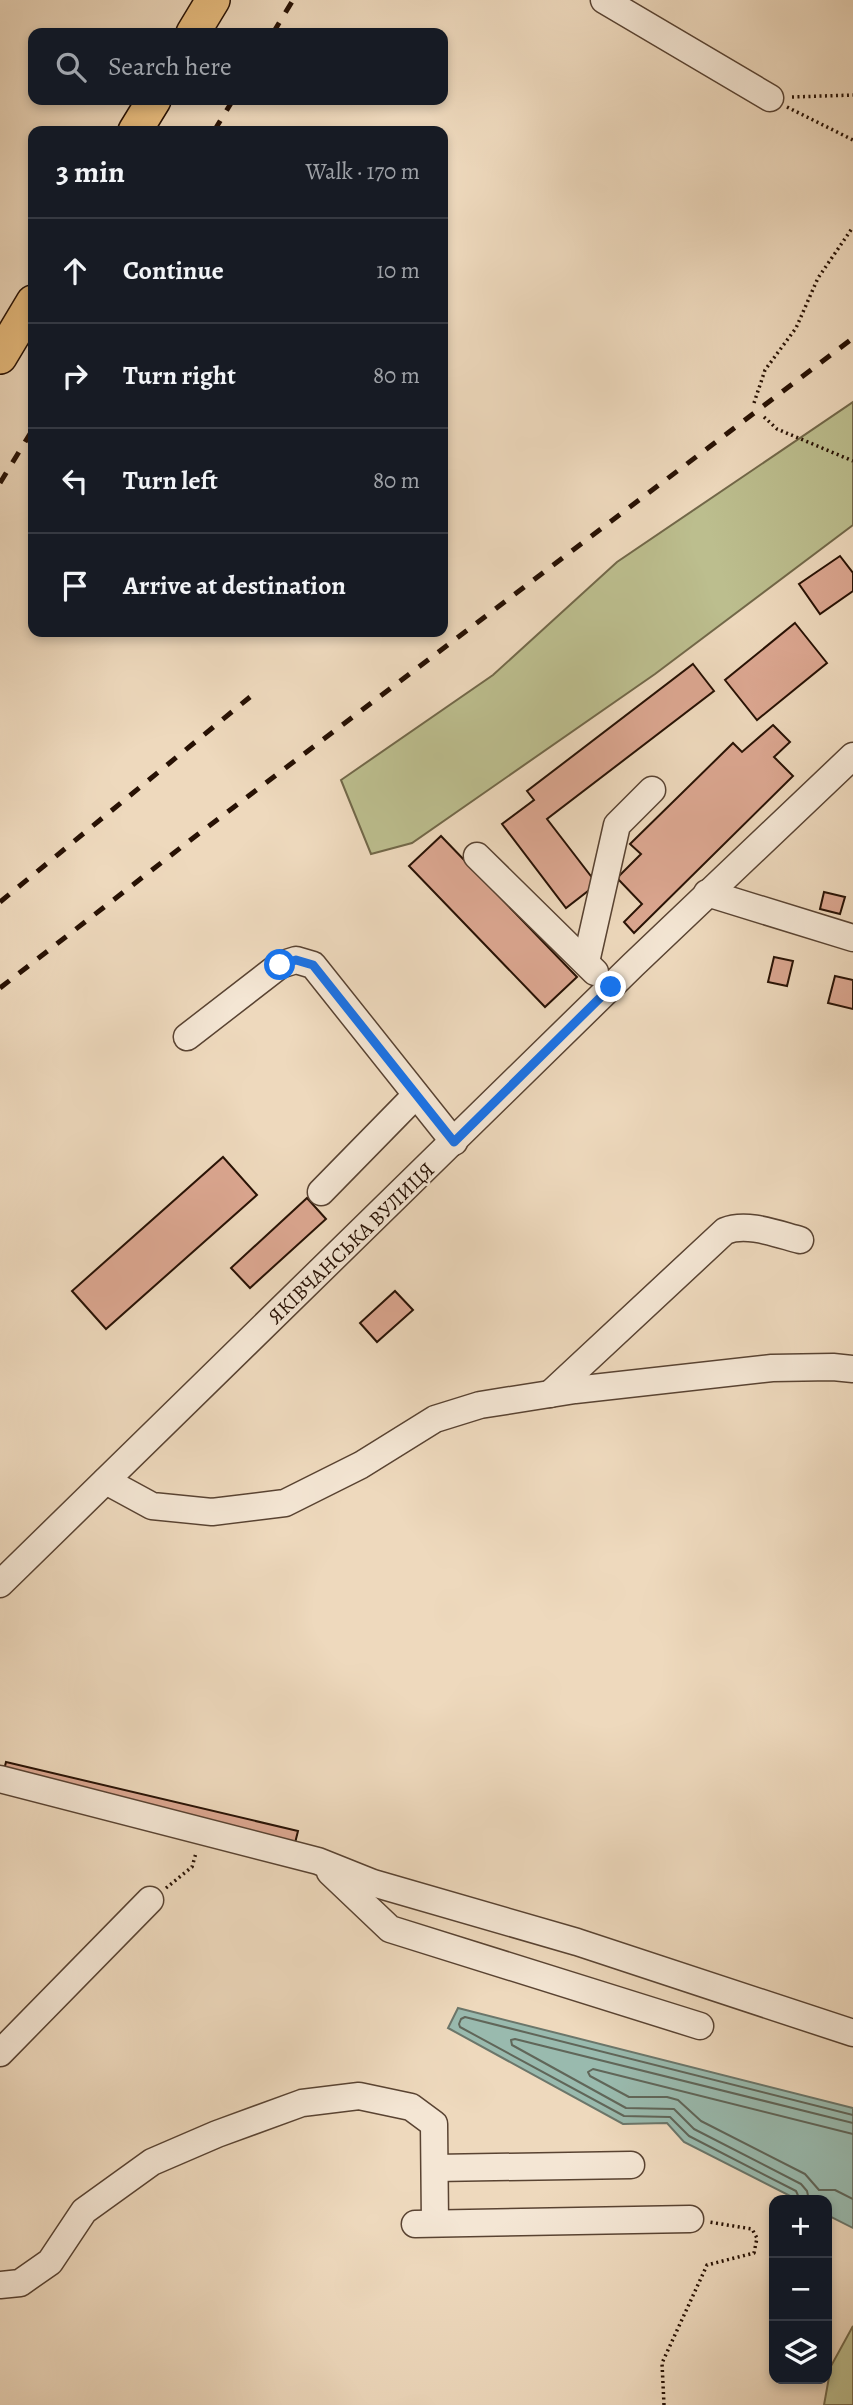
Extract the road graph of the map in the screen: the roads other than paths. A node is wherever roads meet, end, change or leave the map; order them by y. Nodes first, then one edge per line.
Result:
1 (213, 0) edge
2 (604, 0) edge
3 (196, 28) edge
4 (769, 98) road end
5 (151, 105) edge
6 (138, 126) edge
7 (28, 310) edge
8 (0, 357) edge
9 (853, 756) edge
10 (652, 790) dead end
11 (477, 856) dead end
12 (707, 893) junction
13 (853, 938) edge
14 (586, 962) junction
15 (611, 987) junction
16 (187, 1037) dead end
17 (416, 1095) junction
18 (454, 1142) junction
19 (321, 1192) dead end
20 (800, 1240) dead end
21 (853, 1369) edge
22 (550, 1394) junction
23 (106, 1481) junction
24 (0, 1584) edge
25 (0, 1779) edge
26 (318, 1861) junction
27 (150, 1900) road end
28 (700, 2026) dead end
29 (853, 2033) edge
30 (0, 2053) edge
31 (631, 2165) dead end
32 (435, 2168) junction
33 (690, 2219) road end
34 (0, 2285) edge

1 - 3 main road
2 - 4 street
5 - 6 main road
7 - 8 main road
9 - 12 street, ЯКІВЧАНСЬКА ВУЛИЦЯ
10 - 14 street
11 - 14 street
12 - 13 street
12 - 15 street, ЯКІВЧАНСЬКА ВУЛИЦЯ
14 - 15 street
15 - 18 street, ЯКІВЧАНСЬКА ВУЛИЦЯ
16 - 17 street
17 - 18 street
17 - 19 street
18 - 23 street, ЯКІВЧАНСЬКА ВУЛИЦЯ
20 - 22 street
21 - 22 street
22 - 23 street
23 - 24 street, ЯКІВЧАНСЬКА ВУЛИЦЯ
25 - 26 street
26 - 28 street
26 - 29 street
27 - 30 street
31 - 32 street
32 - 33 street
32 - 34 street

